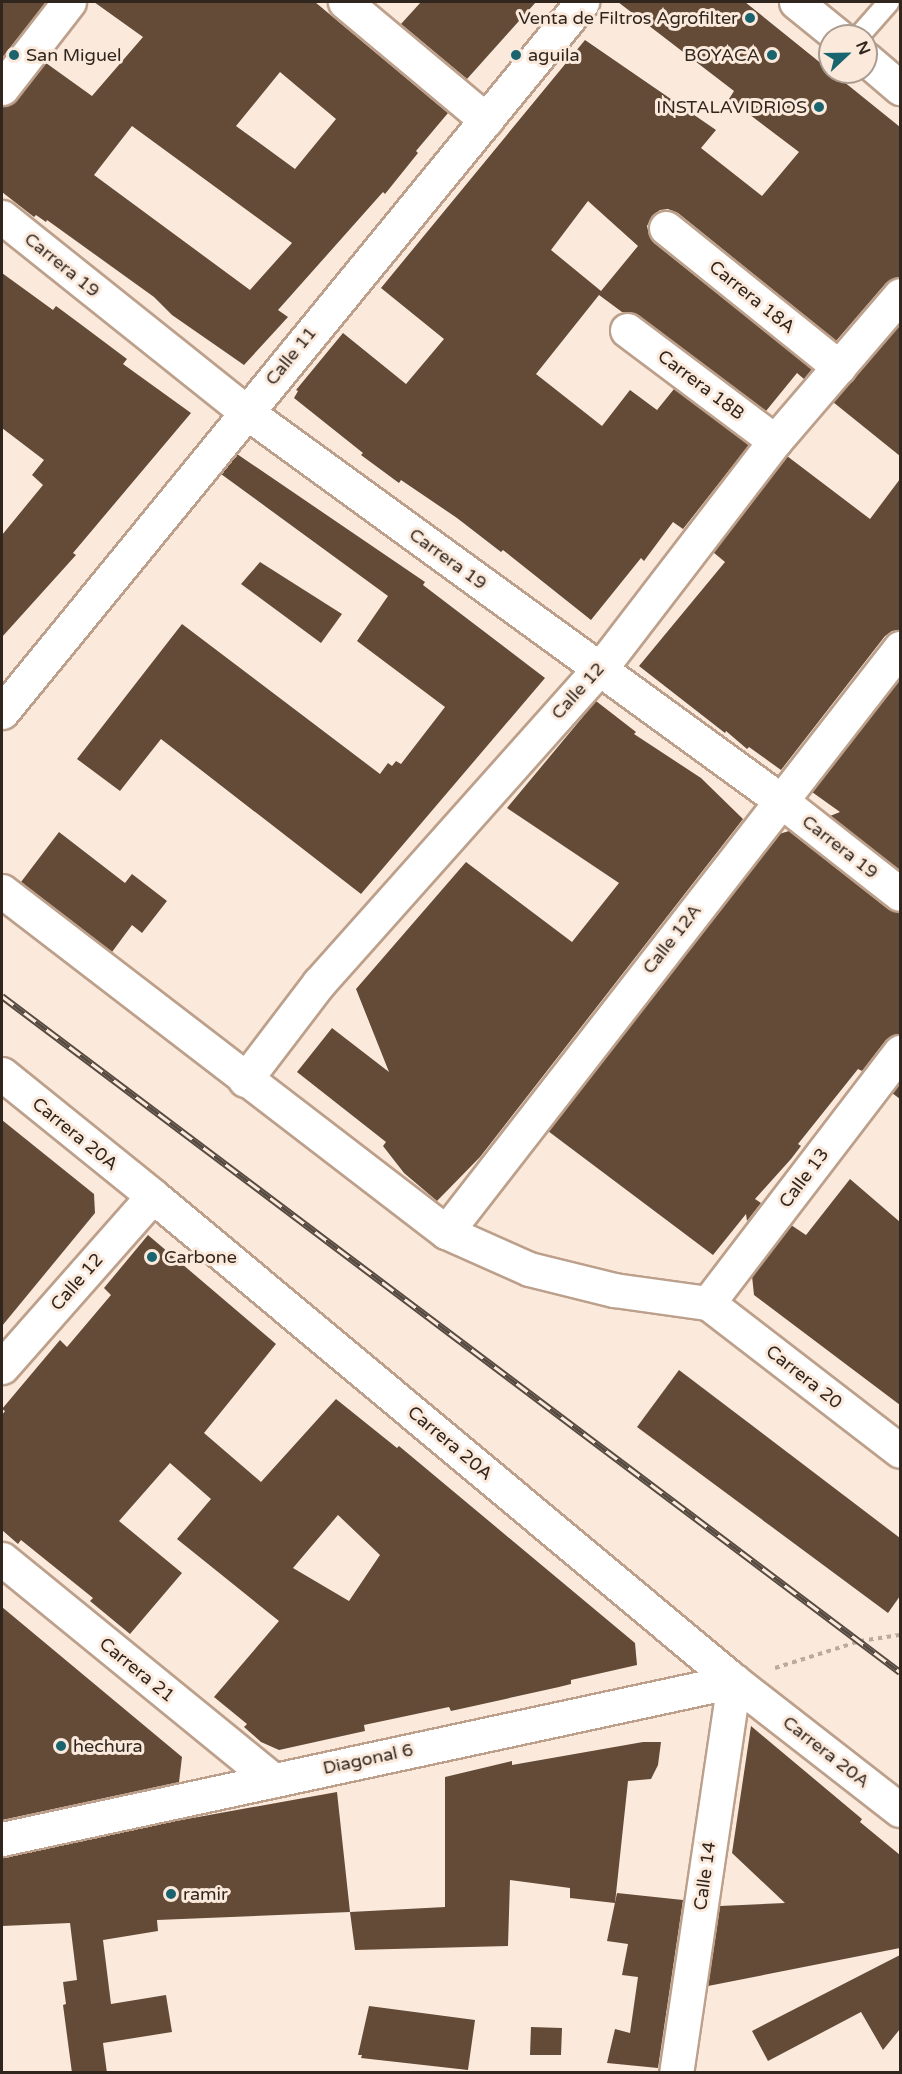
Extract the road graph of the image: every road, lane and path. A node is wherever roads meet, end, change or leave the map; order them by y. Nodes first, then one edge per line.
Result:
1 (69, 2) edge
2 (345, 2) edge
3 (582, 2) edge
4 (796, 2) edge
5 (889, 2) edge
6 (823, 24) edge
7 (870, 24) edge
8 (878, 69) edge
9 (2, 88) edge
10 (900, 88) edge
11 (486, 120) junction
12 (2, 219) edge
13 (666, 228) dead end
14 (900, 295) edge
15 (627, 330) dead end
16 (839, 367) junction
17 (245, 411) junction
18 (775, 441) junction
19 (900, 648) edge
20 (599, 668) junction
21 (2, 712) edge
22 (780, 800) junction
23 (2, 891) edge
24 (900, 894) edge
25 (900, 1052) edge
26 (2, 1074) edge
27 (245, 1080) junction
28 (153, 1196) junction
29 (446, 1232) junction
30 (708, 1303) junction
31 (2, 1367) edge
32 (900, 1451) edge
33 (2, 1559) edge
34 (900, 1635) edge
35 (734, 1681) junction
36 (273, 1780) junction
37 (900, 1810) edge
38 (2, 1839) edge
39 (676, 2073) edge

1 - 9 street
2 - 11 street
3 - 11 street, Calle 11
4 - 6 street
5 - 7 lane
8 - 10 street
11 - 17 street, Calle 11
12 - 17 street, Carrera 19
13 - 16 street, Carrera 18A
14 - 16 street, Calle 12
15 - 18 street, Carrera 18B
16 - 18 street, Calle 12
17 - 20 street, Carrera 19
17 - 21 street, Calle 11
18 - 20 street, Calle 12
19 - 22 street, Calle 12A
20 - 22 street, Carrera 19
20 - 27 street, Calle 12
22 - 24 street, Carrera 19
22 - 29 street, Calle 12A
23 - 27 street
25 - 30 street, Calle 13
26 - 28 street, Carrera 20A
27 - 29 street
28 - 31 street, Calle 12
28 - 35 street, Carrera 20A
29 - 30 street
30 - 32 street, Carrera 20
33 - 36 street, Carrera 21
34 - 35 path
35 - 36 street, Diagonal 6
35 - 37 street, Carrera 20A
35 - 39 street, Calle 14
36 - 38 street, Diagonal 6

